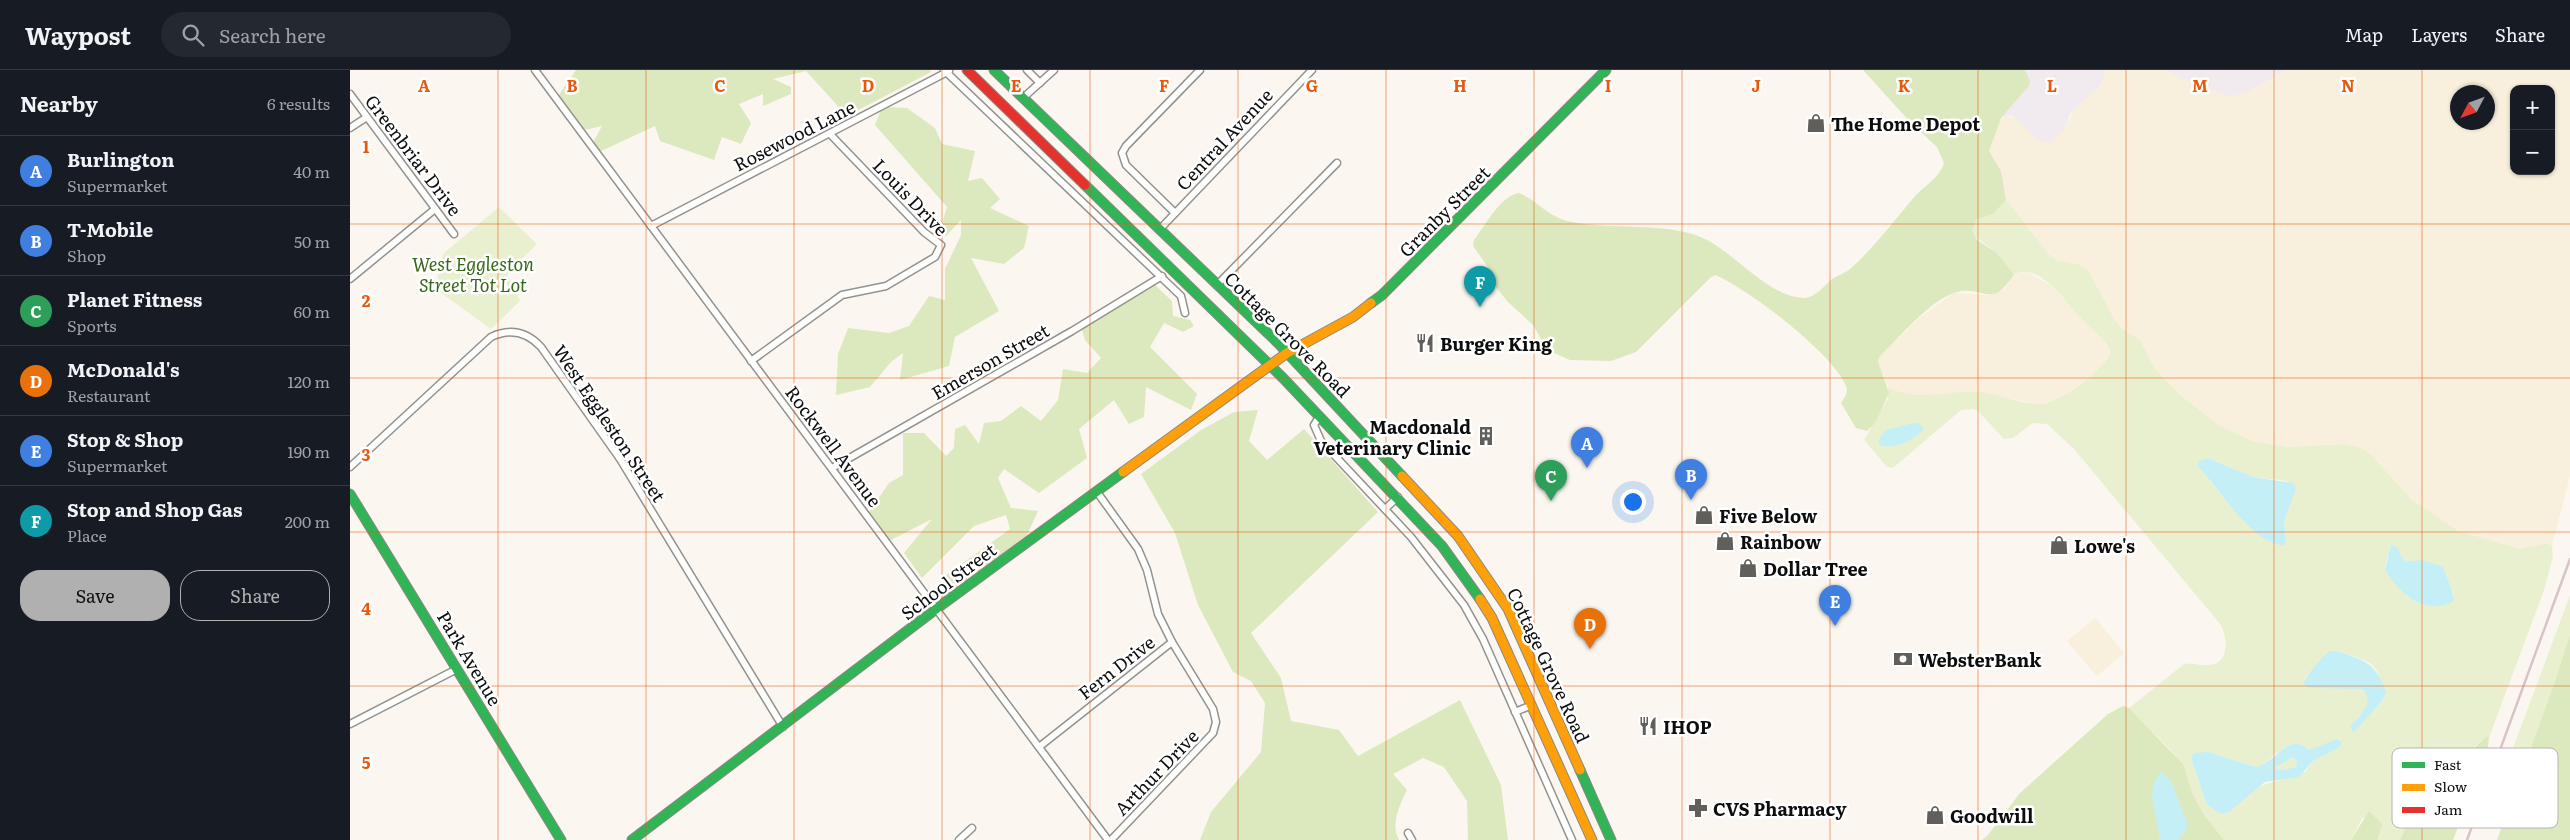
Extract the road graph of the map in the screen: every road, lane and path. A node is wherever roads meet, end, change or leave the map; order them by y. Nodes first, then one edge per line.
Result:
1 (535, 70) edge
2 (967, 70) edge
3 (994, 70) edge
4 (1027, 70) edge
5 (1054, 70) edge
6 (1200, 70) edge
7 (1312, 70) edge
8 (1606, 70) edge
9 (947, 71) edge
10 (1040, 83) junction
11 (350, 94) edge
12 (1024, 98) junction
13 (367, 117) junction
14 (350, 128) edge
15 (830, 134) junction
16 (1337, 163) dead end
17 (436, 210) junction
18 (1175, 213) junction
19 (651, 226) junction
20 (1159, 230) junction
21 (454, 234) dead end
22 (1162, 276) junction
23 (350, 279) edge
24 (1217, 284) junction
25 (1185, 313) dead end
26 (1287, 353) junction
27 (752, 361) junction
28 (1270, 366) junction
29 (1319, 416) junction
30 (350, 467) edge
31 (832, 468) junction
32 (1097, 492) junction
33 (350, 494) edge
34 (1398, 497) junction
35 (1385, 509) junction
36 (936, 609) junction
37 (1508, 609) junction
38 (1492, 618) junction
39 (1172, 642) junction
40 (457, 669) junction
41 (1532, 705) junction
42 (1515, 712) junction
43 (350, 724) edge
44 (783, 727) junction
45 (1039, 747) junction
46 (1600, 813) junction
47 (1583, 819) junction
48 (972, 828) dead end
49 (1408, 833) dead end
50 (560, 840) edge
51 (632, 840) edge
52 (959, 840) edge
53 (1110, 840) edge
54 (1412, 840) edge
55 (1572, 840) edge
56 (1592, 840) edge
57 (1611, 840) edge

1 - 19 street, Rockwell Avenue
2 - 28 main road, Cottage Grove Road
3 - 12 main road, Cottage Grove Road
4 - 10 street
5 - 10 street
6 - 18 street
7 - 18 street, Central Avenue
8 - 26 main road, Granby Street
9 - 15 street, Rosewood Lane
9 - 22 street
10 - 12 street
11 - 13 street, Greenbriar Drive
12 - 20 main road, Cottage Grove Road
13 - 14 street
13 - 17 street, Greenbriar Drive
15 - 19 street, Rosewood Lane
15 - 27 street, Louis Drive
16 - 24 street
17 - 21 street, Greenbriar Drive
17 - 23 street
18 - 20 street, Central Avenue
19 - 27 street, Rockwell Avenue
20 - 24 main road, Cottage Grove Road
22 - 25 street
22 - 31 street, Emerson Street
24 - 26 main road, Cottage Grove Road
26 - 28 main road, School Street
26 - 37 main road, Cottage Grove Road
27 - 31 street, Rockwell Avenue
28 - 29 main road, Cottage Grove Road
28 - 32 main road, School Street
29 - 34 main road, Cottage Grove Road
29 - 35 street, Cottage Grove Road
30 - 44 street, West Eggleston Street
31 - 36 street, Rockwell Avenue
32 - 36 main road, School Street
32 - 39 street, Fern Drive
33 - 40 main road, Park Avenue
34 - 35 street
34 - 38 main road, Cottage Grove Road
35 - 42 street, Cottage Grove Road
36 - 44 main road, School Street
36 - 45 street, Rockwell Avenue
37 - 38 main road
37 - 46 main road, Cottage Grove Road
38 - 41 main road, Cottage Grove Road
39 - 45 street, Fern Drive
39 - 53 street, Arthur Drive
40 - 43 street
40 - 50 main road, Park Avenue
41 - 42 street, Cottage Grove Road
41 - 47 main road, Cottage Grove Road
42 - 55 street, Cottage Grove Road
44 - 51 main road, School Street
45 - 53 street, Rockwell Avenue
46 - 47 main road
46 - 57 main road, Cottage Grove Road
47 - 56 main road, Cottage Grove Road
48 - 52 street
49 - 54 street

